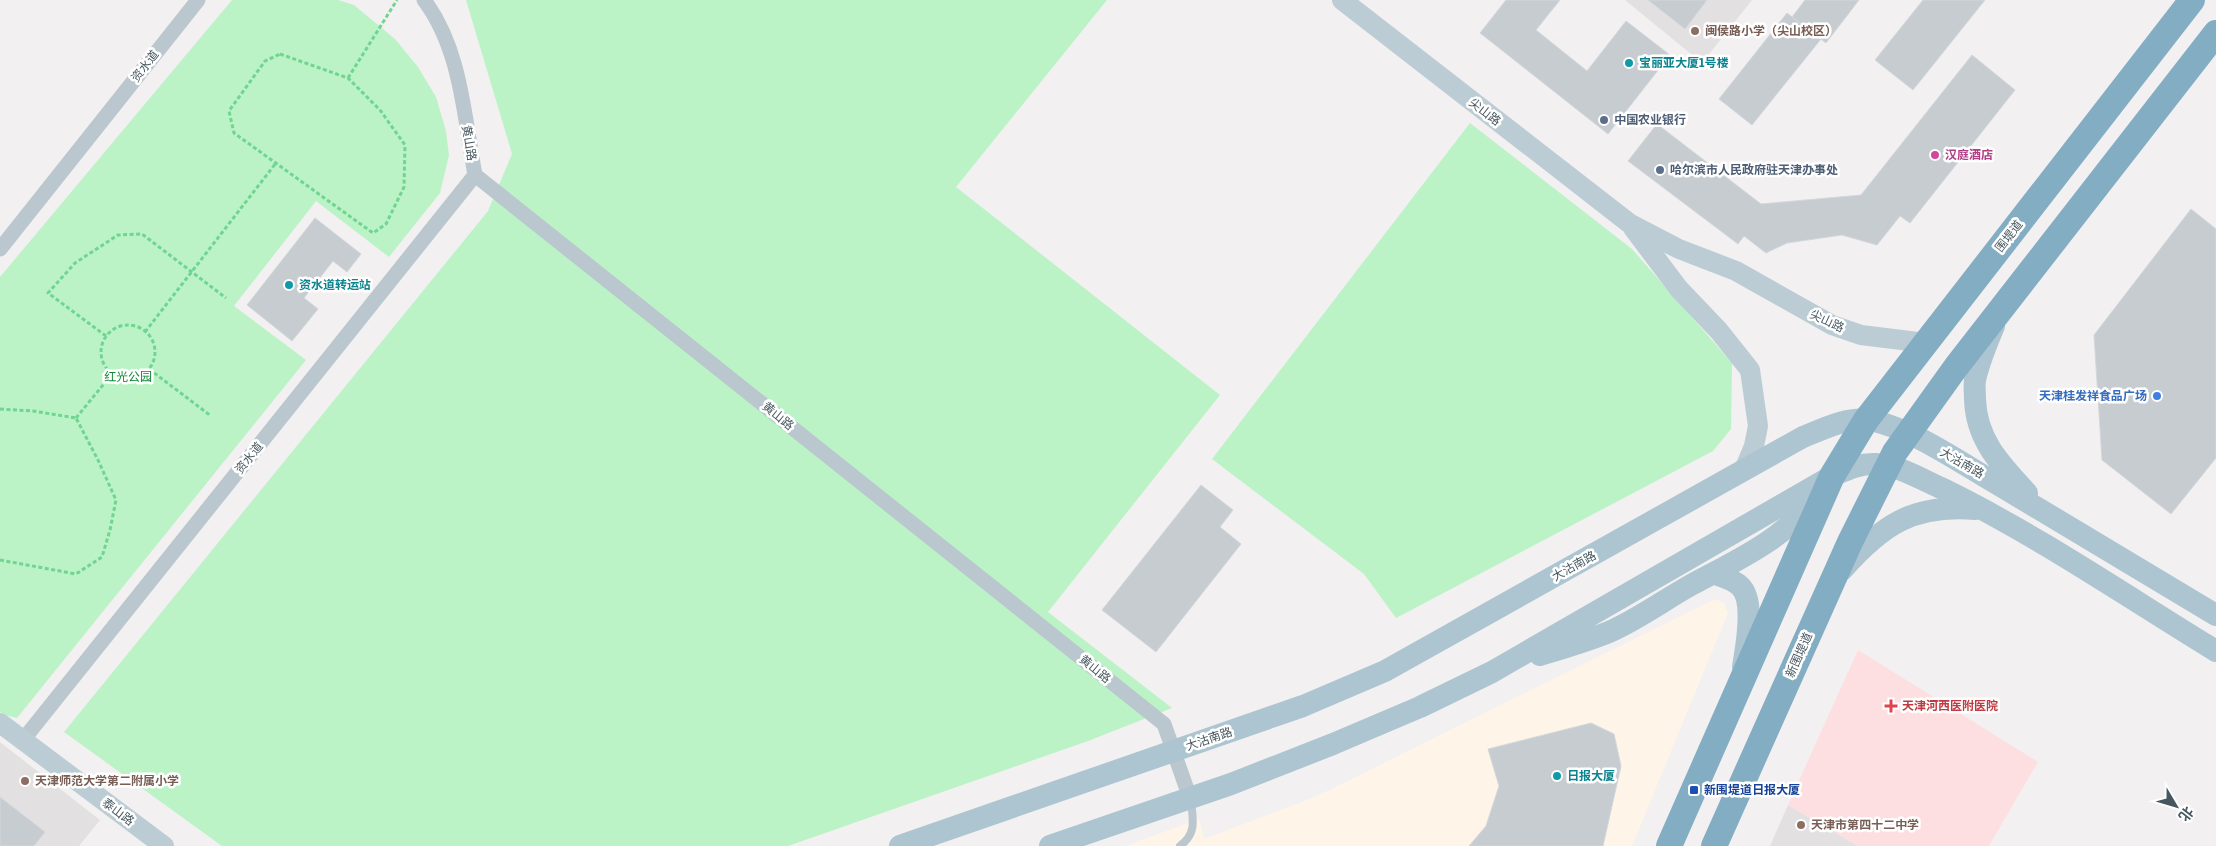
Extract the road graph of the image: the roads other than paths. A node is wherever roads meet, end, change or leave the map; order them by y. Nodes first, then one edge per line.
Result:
1 (198, 0) edge
2 (424, 0) edge
3 (1342, 0) edge
4 (2192, 0) edge
5 (2216, 33) edge
6 (475, 175) junction
7 (1629, 223) junction
8 (0, 249) edge
9 (2002, 308) junction
10 (1926, 344) junction
11 (1866, 420) junction
12 (1908, 434) junction
13 (1888, 466) junction
14 (1744, 470) junction
15 (1832, 476) junction
16 (1986, 510) junction
17 (2045, 512) junction
18 (1715, 574) junction
19 (1833, 580) junction
20 (2216, 615) edge
21 (2216, 651) edge
22 (1492, 672) junction
23 (1741, 684) junction
24 (0, 723) edge
25 (23, 740) junction
26 (1175, 751) junction
27 (1190, 798) junction
28 (164, 846) edge
29 (900, 846) edge
30 (1050, 846) edge
31 (1180, 846) edge
32 (1669, 846) edge
33 (1714, 846) edge

1 - 8 street, 资水道
2 - 6 street, 黄山路
3 - 7 main road, 尖山路
4 - 10 highway, 围堤道
5 - 9 highway
6 - 25 street, 资水道
6 - 26 street, 黄山路
7 - 10 main road, 尖山路
7 - 14 main road, 尖山路
9 - 12 highway
9 - 17 main road
10 - 11 highway, 围堤道
11 - 12 main road, 大沽南路
11 - 14 main road, 大沽南路
11 - 15 highway, 围堤道
12 - 13 highway
12 - 17 main road, 大沽南路
13 - 15 main road
13 - 16 main road
13 - 19 highway, 新围堤道
14 - 26 main road, 大沽南路
15 - 18 main road
15 - 22 main road
15 - 23 highway
16 - 19 main road
16 - 21 main road
17 - 20 main road, 大沽南路
18 - 22 main road
18 - 23 main road
19 - 33 highway, 新围堤道
22 - 27 main road
23 - 32 highway
24 - 25 main road, 泰山路
25 - 28 main road, 泰山路
26 - 27 street, 黄山路
26 - 29 main road, 大沽南路
27 - 30 main road
27 - 31 lane

